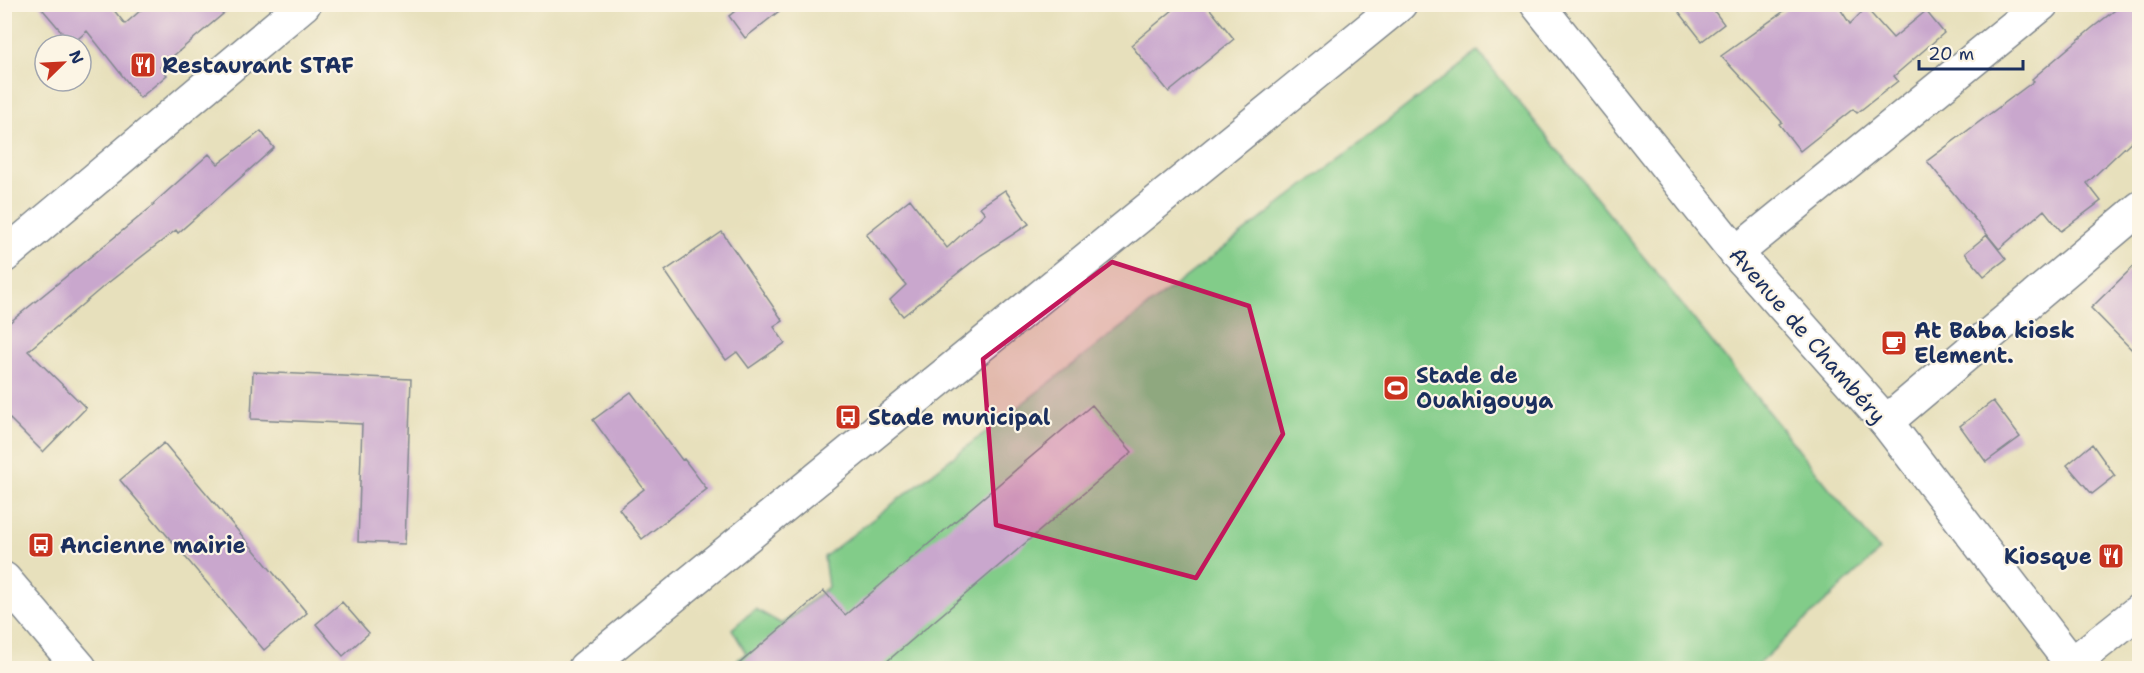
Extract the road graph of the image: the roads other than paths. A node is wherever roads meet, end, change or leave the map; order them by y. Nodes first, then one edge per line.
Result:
1 (304, 4) edge
2 (1400, 4) edge
3 (1537, 4) edge
4 (2042, 4) edge
5 (2139, 208) edge
6 (1736, 253) junction
7 (4, 256) edge
8 (1886, 422) junction
9 (4, 579) edge
10 (2139, 610) edge
11 (2073, 666) edge
12 (80, 669) edge
13 (585, 669) edge

1 - 7 street
2 - 13 street
3 - 6 street, Avenue de Chambéry
4 - 6 street
5 - 8 street
6 - 8 street, Avenue de Chambéry
8 - 11 street, Avenue de Chambéry
9 - 12 street
10 - 11 street

